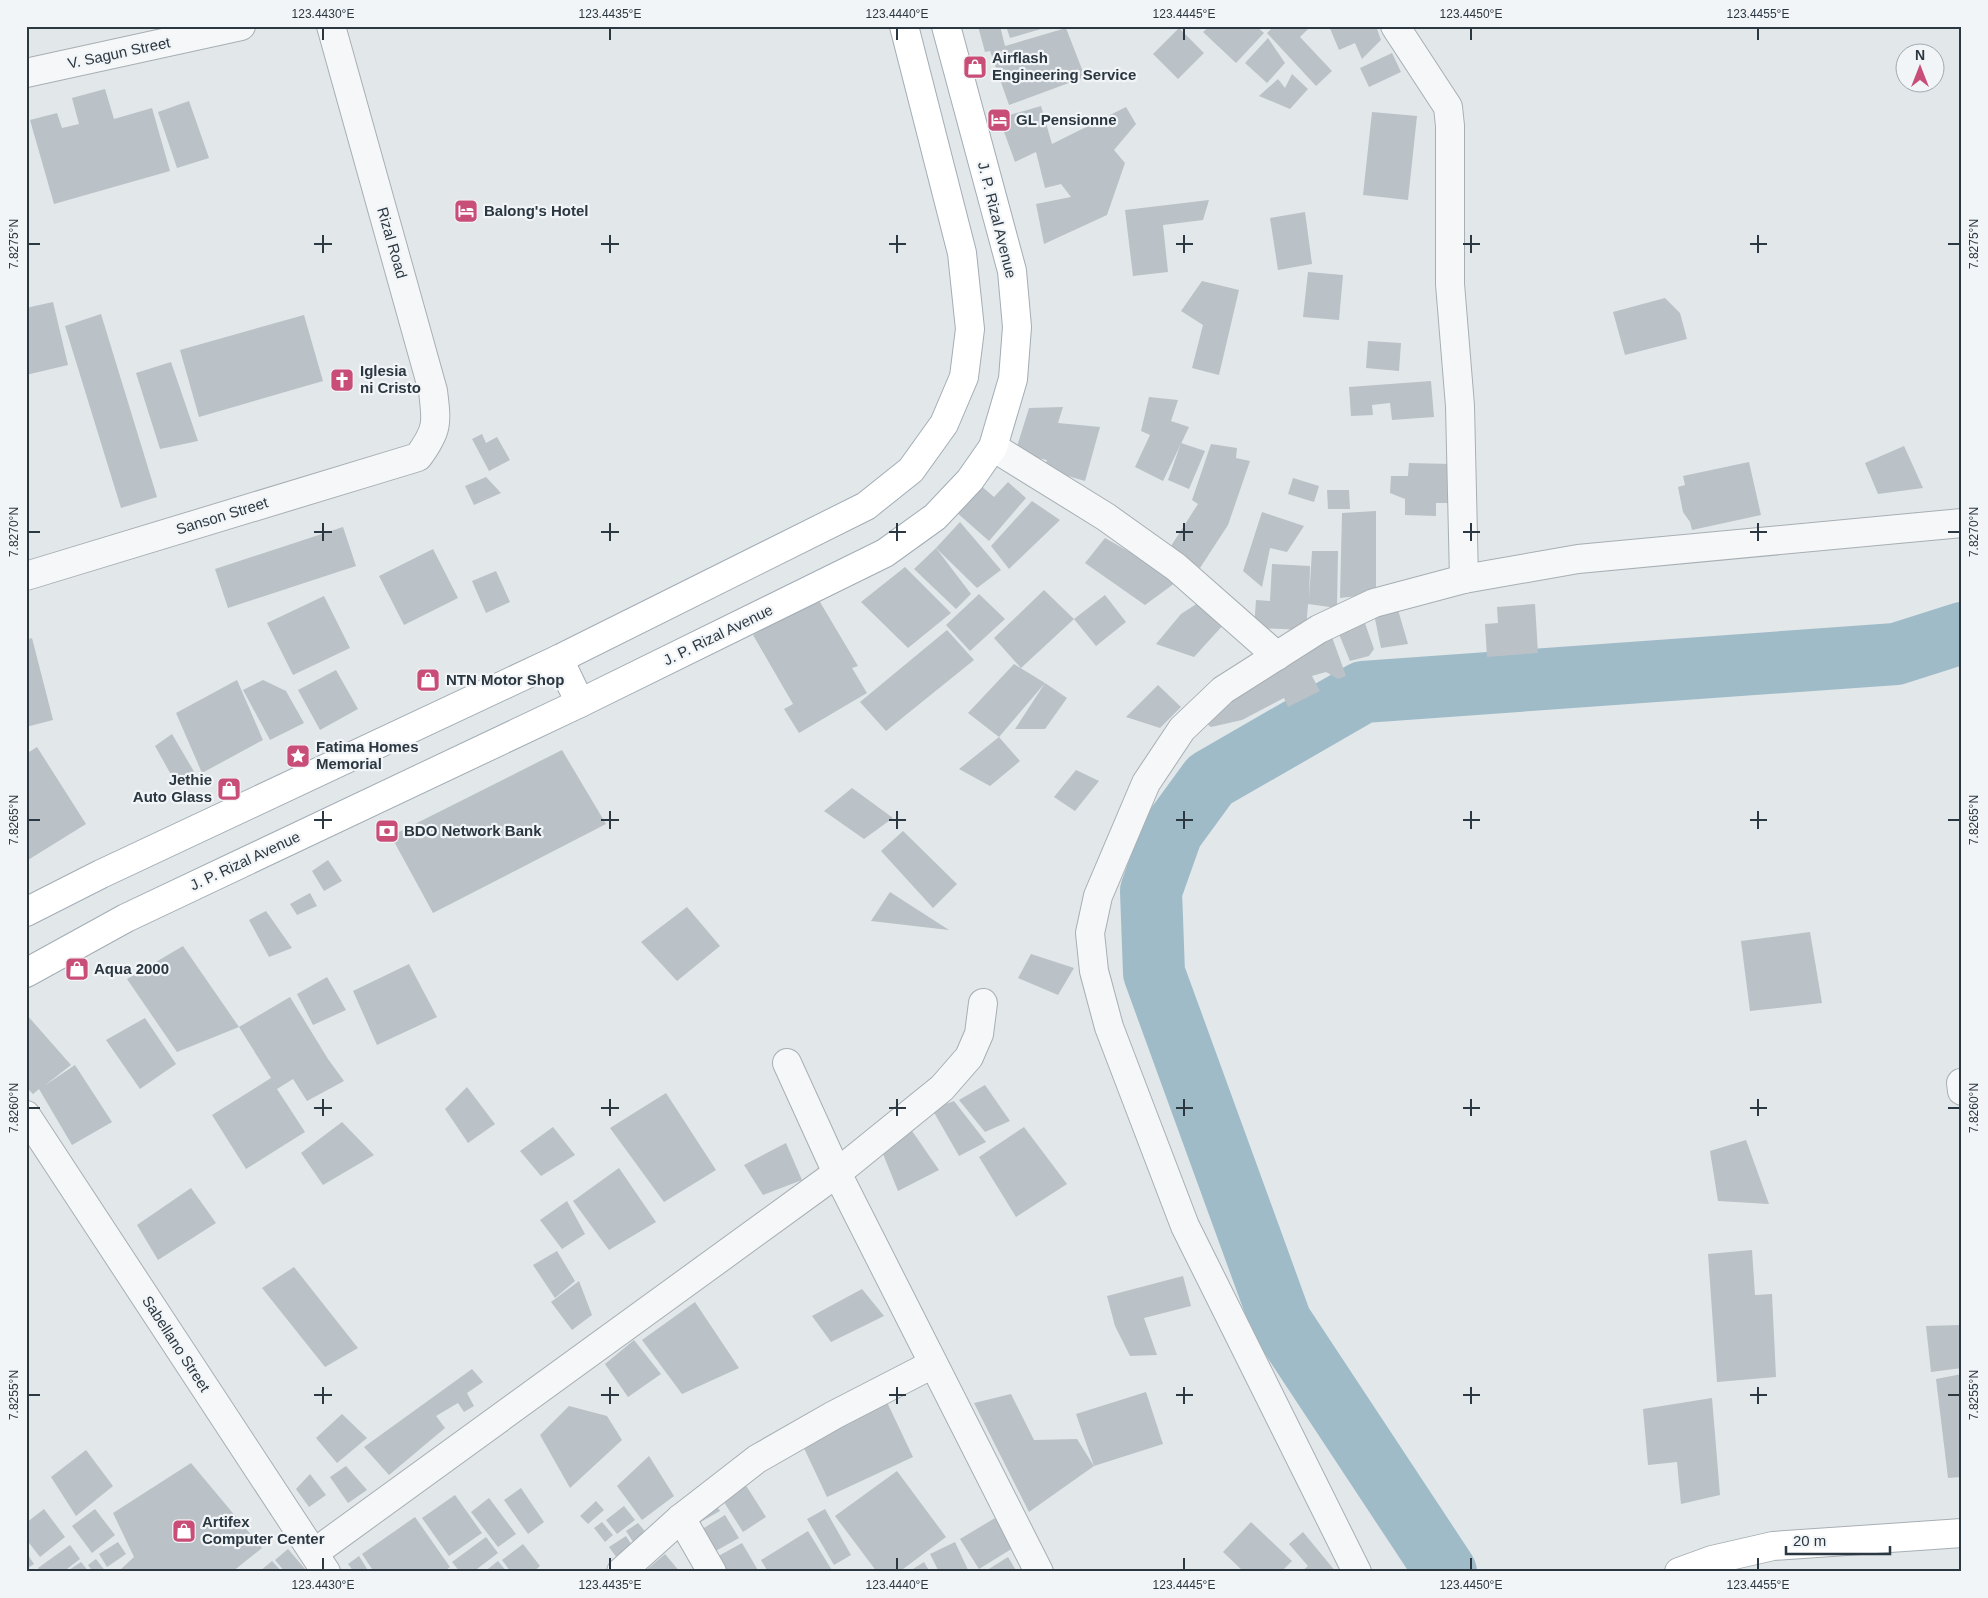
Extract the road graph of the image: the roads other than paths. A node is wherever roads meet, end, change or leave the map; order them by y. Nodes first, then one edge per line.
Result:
1 (242, 26) edge
2 (331, 26) edge
3 (904, 26) edge
4 (946, 26) edge
5 (1395, 26) edge
6 (26, 73) edge
7 (993, 447) junction
8 (418, 456) joint
9 (1962, 524) edge
10 (26, 576) edge
11 (1464, 579) junction
12 (1277, 656) junction
13 (558, 659) junction
14 (580, 703) junction
15 (26, 912) edge
16 (26, 973) edge
17 (983, 1003) dead end
18 (787, 1063) dead end
19 (1961, 1084) edge
20 (1962, 1091) edge
21 (26, 1115) edge
22 (837, 1173) junction
23 (934, 1364) junction
24 (681, 1518) junction
25 (1962, 1533) edge
26 (320, 1562) edge
27 (1684, 1571) edge
28 (621, 1572) edge
29 (712, 1572) edge
30 (1039, 1572) edge
31 (1356, 1572) edge

1 - 6 street, V. Sagun Street
2 - 8 street, Rizal Road
3 - 13 main road
4 - 7 main road, J. P. Rizal Avenue
5 - 11 street
7 - 12 street
7 - 14 main road, J. P. Rizal Avenue
8 - 10 street, Sanson Street
9 - 11 street
11 - 12 street
12 - 31 street
13 - 14 main road
13 - 15 main road
14 - 16 main road, J. P. Rizal Avenue
17 - 22 street
18 - 22 street
19 - 20 street
21 - 26 street, Sabellano Street
22 - 23 street
22 - 26 street
23 - 24 street
23 - 30 street
24 - 28 street
24 - 29 street
25 - 27 main road

